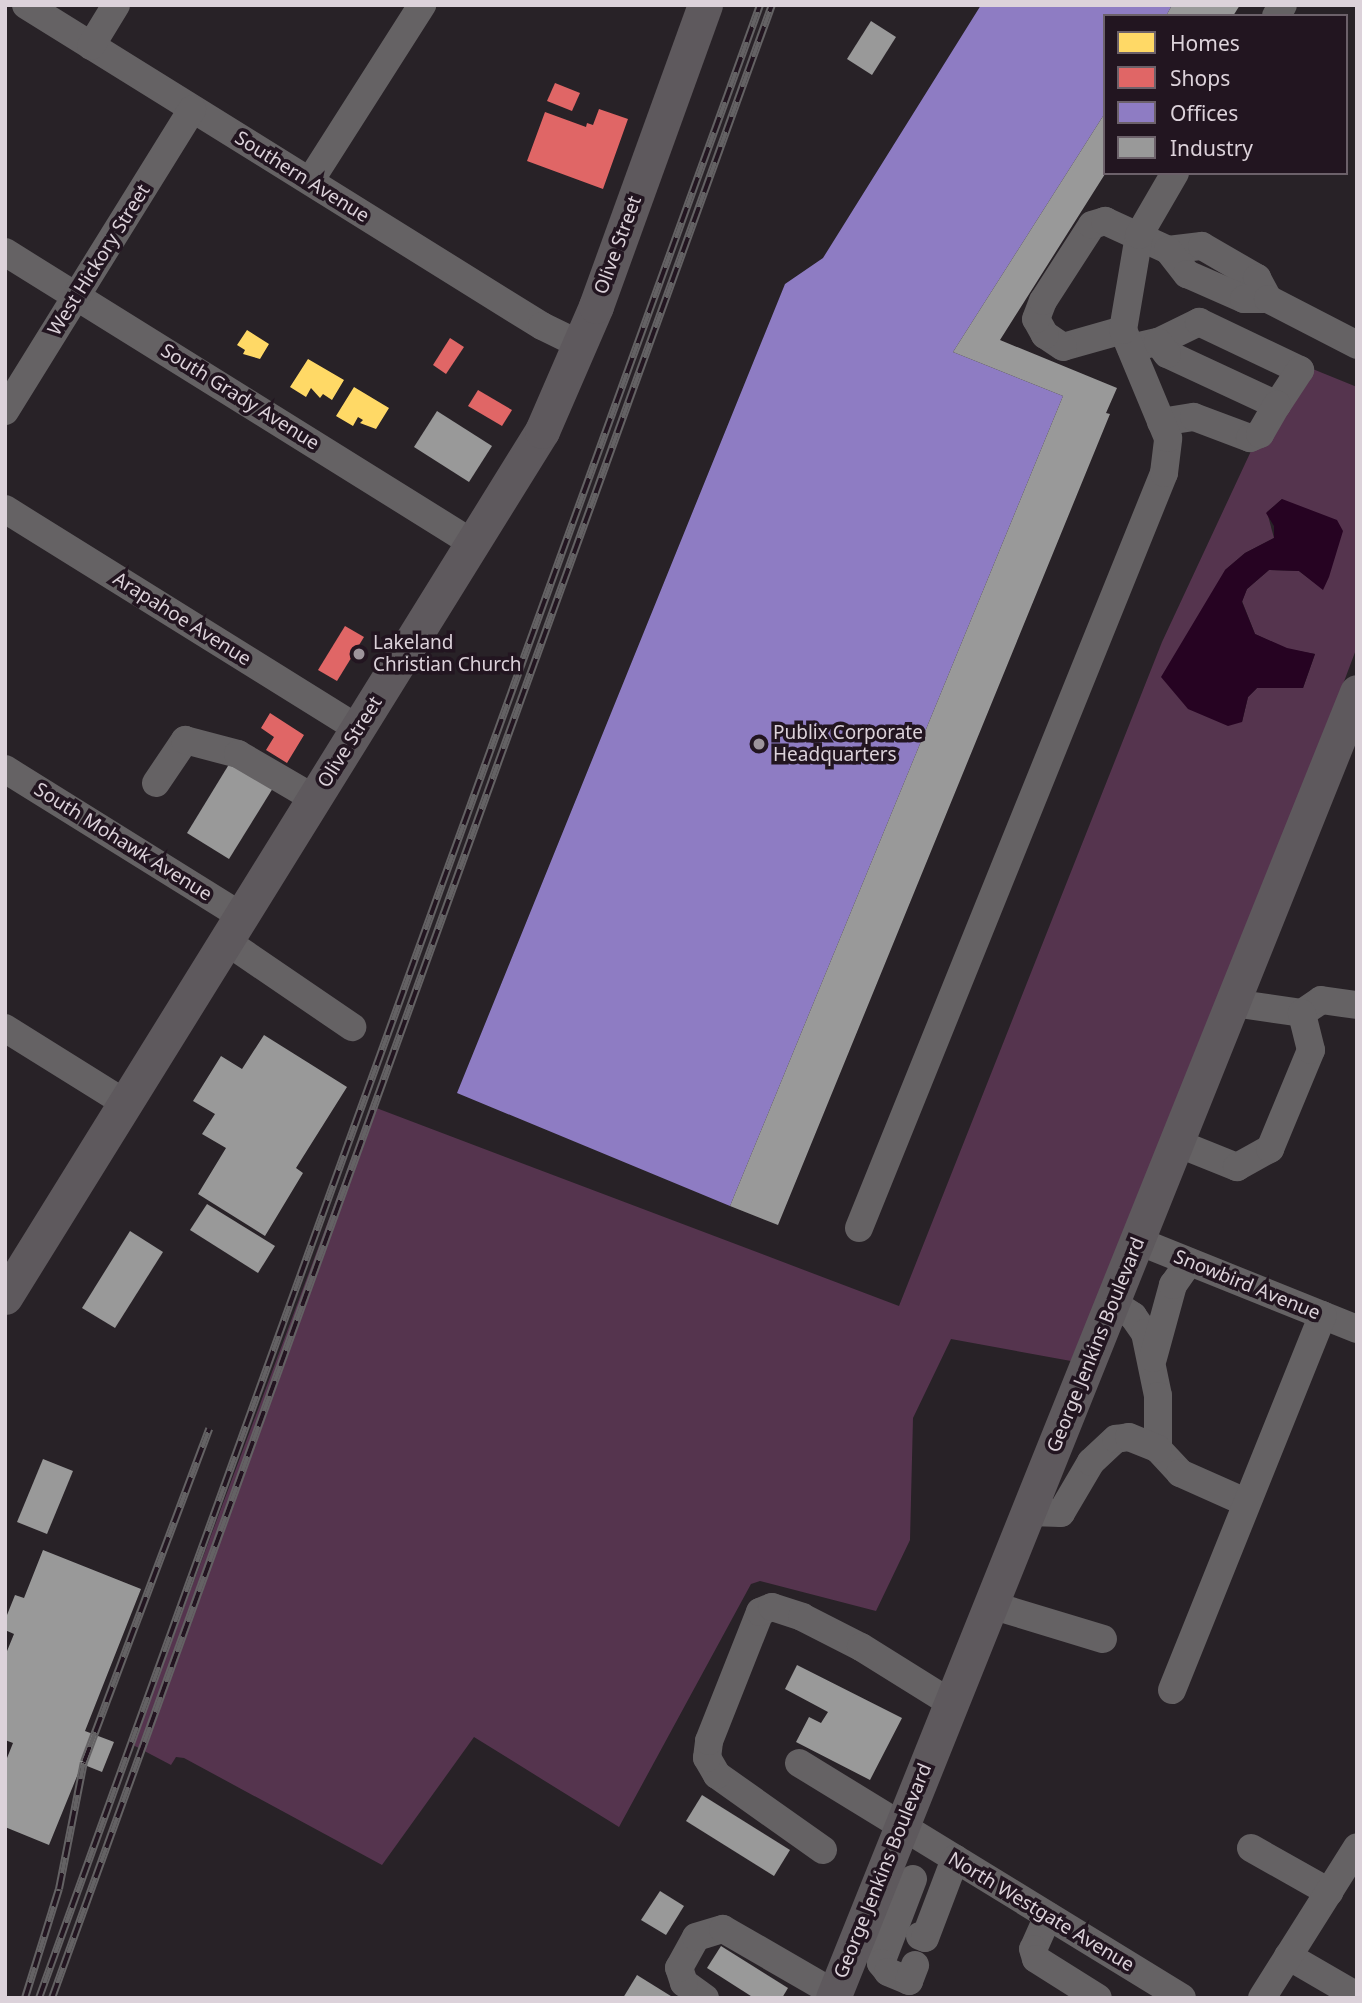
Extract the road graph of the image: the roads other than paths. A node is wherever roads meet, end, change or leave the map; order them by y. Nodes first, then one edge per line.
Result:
1 (26, 5) edge
2 (116, 5) edge
3 (422, 5) edge
4 (705, 5) edge
5 (91, 46) junction
6 (192, 109) junction
7 (1174, 175) edge
8 (310, 181) junction
9 (1139, 235) junction
10 (5, 251) edge
11 (78, 295) junction
12 (1137, 340) junction
13 (581, 345) junction
14 (1357, 345) edge
15 (1277, 405) junction
16 (5, 411) edge
17 (1161, 422) junction
18 (5, 509) edge
19 (474, 544) junction
20 (1357, 692) edge
21 (358, 729) junction
22 (5, 769) edge
23 (156, 783) dead end
24 (314, 799) junction
25 (233, 928) junction
26 (1233, 1003) junction
27 (1357, 1005) edge
28 (1302, 1013) junction
29 (352, 1027) dead end
30 (5, 1028) edge
31 (125, 1103) junction
32 (1177, 1143) junction
33 (859, 1228) dead end
34 (1138, 1241) junction
35 (1189, 1262) junction
36 (7, 1292) edge
37 (1113, 1303) junction
38 (1322, 1315) junction
39 (1357, 1329) edge
40 (1153, 1358) junction
41 (1158, 1449) junction
42 (1245, 1502) junction
43 (1028, 1512) junction
44 (991, 1605) junction
45 (1103, 1639) dead end
46 (1172, 1690) dead end
47 (951, 1703) junction
48 (799, 1763) dead end
49 (901, 1826) junction
50 (1357, 1847) edge
51 (1251, 1848) dead end
52 (824, 1850) dead end
53 (955, 1859) junction
54 (899, 1873) junction
55 (944, 1890) junction
56 (1329, 1892) junction
57 (1048, 1916) junction
58 (905, 1936) junction
59 (1289, 1956) junction
60 (1167, 1994) edge
61 (833, 1996) edge
62 (1357, 1996) edge
63 (705, 1998) edge
64 (1098, 1998) edge
65 (1262, 1998) edge

1 - 5 street, Southern Avenue
2 - 5 street
3 - 8 street
4 - 13 main road, Olive Street
5 - 6 street, Southern Avenue
6 - 8 street, Southern Avenue
6 - 11 street, West Hickory Street
7 - 9 street
8 - 13 street, Southern Avenue
9 - 12 street
9 - 12 street
9 - 14 street
10 - 11 street, South Grady Avenue
11 - 16 street, West Hickory Street
11 - 19 street, South Grady Avenue
12 - 15 street
12 - 15 street
12 - 17 street
13 - 19 main road, Olive Street
15 - 17 street
17 - 33 street
18 - 21 street, Arapahoe Avenue
19 - 21 main road, Olive Street
20 - 26 main road, George Jenkins Boulevard
21 - 24 main road, Olive Street
22 - 25 street, South Mohawk Avenue
23 - 24 street
24 - 25 main road, Olive Street
25 - 29 street, South Mohawk Avenue
25 - 31 main road, Olive Street
26 - 28 street
26 - 32 main road, George Jenkins Boulevard
27 - 28 street
28 - 32 street
30 - 31 street
31 - 36 main road, Olive Street
32 - 34 main road, George Jenkins Boulevard
34 - 35 street, Snowbird Avenue
34 - 37 main road, George Jenkins Boulevard
35 - 38 street, Snowbird Avenue
35 - 40 street
37 - 40 street
37 - 43 main road, George Jenkins Boulevard
38 - 39 street, Snowbird Avenue
38 - 42 street
40 - 41 street
41 - 42 street
41 - 43 street
42 - 46 street
43 - 44 main road, George Jenkins Boulevard
44 - 45 street
44 - 47 main road, George Jenkins Boulevard
47 - 49 main road, George Jenkins Boulevard
47 - 52 street
48 - 49 street, North Westgate Avenue
49 - 53 street, North Westgate Avenue
49 - 54 main road, George Jenkins Boulevard
50 - 56 street
51 - 56 street
53 - 55 street
53 - 57 street, North Westgate Avenue
54 - 55 street
54 - 58 main road, George Jenkins Boulevard
54 - 58 street
55 - 58 street
56 - 59 street
57 - 60 street, North Westgate Avenue
57 - 64 street
58 - 61 main road, George Jenkins Boulevard
59 - 62 street
59 - 65 street
61 - 63 street

